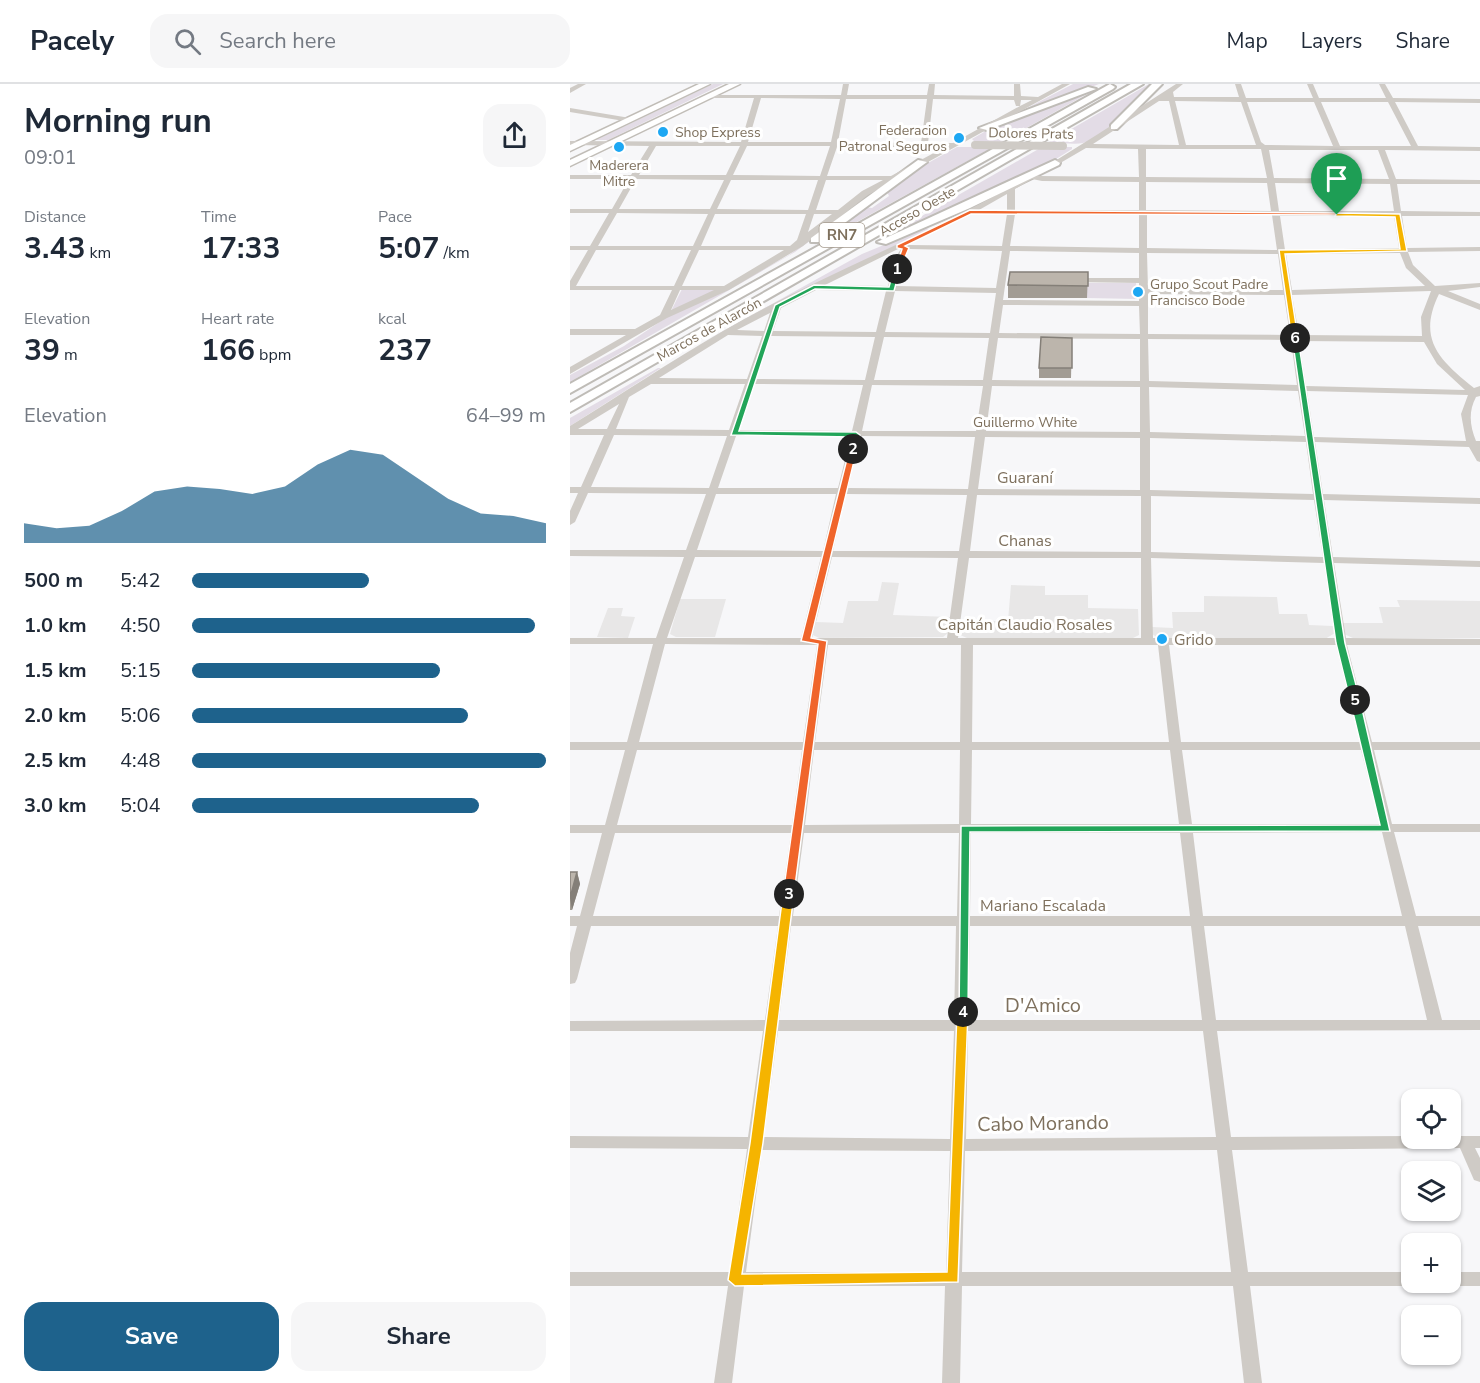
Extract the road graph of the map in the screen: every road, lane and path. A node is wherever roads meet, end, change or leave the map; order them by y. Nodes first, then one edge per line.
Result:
1 (583, 84) edge
2 (706, 84) edge
3 (736, 84) edge
4 (846, 84) edge
5 (932, 84) edge
6 (1017, 84) edge
7 (1067, 84) edge
8 (1103, 84) edge
9 (1116, 84) edge
10 (1138, 84) edge
11 (1157, 84) edge
12 (1180, 84) edge
13 (1238, 84) edge
14 (1310, 84) edge
15 (1382, 84) edge
16 (570, 91) edge
17 (1171, 95) junction
18 (712, 96) junction
19 (758, 97) junction
20 (843, 97) junction
21 (931, 98) junction
22 (1017, 98) junction
23 (1040, 98) junction
24 (1244, 100) junction
25 (1317, 100) junction
26 (1390, 100) junction
27 (1480, 101) edge
28 (570, 110) edge
29 (1018, 110) junction
30 (630, 120) junction
31 (1114, 127) junction
32 (984, 128) junction
33 (570, 143) edge
34 (583, 143) junction
35 (614, 143) junction
36 (653, 144) junction
37 (744, 144) junction
38 (834, 145) junction
39 (954, 145) junction
40 (1085, 146) junction
41 (1142, 147) junction
42 (1183, 147) junction
43 (1262, 147) junction
44 (570, 148) edge
45 (1337, 148) junction
46 (1381, 148) junction
47 (1415, 148) junction
48 (1480, 149) edge
49 (924, 155) junction
50 (1055, 163) junction
51 (570, 164) edge
52 (570, 177) edge
53 (632, 177) junction
54 (729, 177) junction
55 (1032, 177) junction
56 (823, 178) junction
57 (892, 178) junction
58 (1143, 180) junction
59 (1270, 181) junction
60 (1393, 181) junction
61 (1480, 182) edge
62 (1011, 189) junction
63 (570, 211) edge
64 (612, 211) junction
65 (712, 212) junction
66 (811, 212) junction
67 (970, 212) junction
68 (842, 213) junction
69 (1011, 213) junction
70 (1480, 214) edge
71 (1143, 215) junction
72 (1275, 215) junction
73 (1398, 215) junction
74 (797, 246) junction
75 (570, 248) edge
76 (592, 248) junction
77 (695, 248) junction
78 (902, 248) junction
79 (1480, 249) edge
80 (1006, 250) junction
81 (1144, 250) junction
82 (1404, 251) junction
83 (1281, 252) junction
84 (1001, 279) junction
85 (1013, 279) edge
86 (761, 280) junction
87 (1060, 280) edge
88 (1143, 280) junction
89 (1480, 285) edge
90 (785, 286) junction
91 (814, 287) junction
92 (570, 288) edge
93 (677, 288) junction
94 (726, 288) junction
95 (891, 289) junction
96 (1434, 289) junction
97 (999, 291) junction
98 (1143, 291) junction
99 (1289, 293) junction
100 (998, 302) junction
101 (1143, 303) junction
102 (777, 306) junction
103 (1480, 307) edge
104 (664, 316) junction
105 (570, 332) edge
106 (638, 332) junction
107 (726, 333) junction
108 (769, 333) junction
109 (882, 334) junction
110 (994, 334) junction
111 (1145, 336) junction
112 (1295, 337) junction
113 (1427, 339) junction
114 (570, 371) edge
115 (646, 381) junction
116 (751, 382) junction
117 (869, 382) junction
118 (988, 383) junction
119 (1145, 384) junction
120 (1303, 387) junction
121 (570, 389) edge
122 (1478, 391) edge
123 (625, 394) junction
124 (570, 408) edge
125 (570, 431) edge
126 (611, 433) junction
127 (734, 434) junction
128 (856, 435) junction
129 (980, 435) junction
130 (1144, 435) junction
131 (1310, 439) junction
132 (1476, 444) edge
133 (1480, 459) edge
134 (570, 489) edge
135 (585, 490) junction
136 (714, 490) junction
137 (842, 491) junction
138 (973, 492) junction
139 (1144, 492) junction
140 (1318, 496) junction
141 (1480, 501) edge
142 (570, 522) edge
143 (570, 553) edge
144 (691, 553) junction
145 (826, 554) junction
146 (964, 555) junction
147 (1144, 555) junction
148 (1328, 560) junction
149 (1480, 564) edge
150 (570, 640) edge
151 (660, 641) junction
152 (806, 641) junction
153 (823, 641) junction
154 (952, 641) junction
155 (967, 641) junction
156 (1147, 641) junction
157 (1163, 641) junction
158 (1480, 642) edge
159 (1341, 643) junction
160 (570, 746) edge
161 (630, 746) junction
162 (807, 746) junction
163 (1178, 746) junction
164 (1480, 746) edge
165 (967, 747) junction
166 (1366, 747) junction
167 (797, 828) junction
168 (1386, 828) junction
169 (1480, 828) edge
170 (570, 829) edge
171 (608, 829) junction
172 (965, 829) junction
173 (1187, 829) junction
174 (785, 920) junction
175 (570, 921) edge
176 (586, 921) junction
177 (1198, 921) junction
178 (1480, 921) edge
179 (963, 922) junction
180 (1410, 922) junction
181 (570, 979) edge
182 (1211, 1024) junction
183 (772, 1025) junction
184 (963, 1025) junction
185 (1436, 1025) junction
186 (1480, 1025) edge
187 (570, 1026) edge
188 (570, 1142) edge
189 (1472, 1142) edge
190 (756, 1143) junction
191 (1226, 1143) junction
192 (956, 1145) junction
193 (1480, 1176) edge
194 (1240, 1277) junction
195 (954, 1278) junction
196 (570, 1279) edge
197 (1401, 1279) edge
198 (1461, 1279) edge
199 (1480, 1279) edge
200 (735, 1280) junction
201 (723, 1383) edge
202 (951, 1383) edge
203 (1253, 1383) edge

1 - 16 street
2 - 30 main road
3 - 18 main road
4 - 20 street
5 - 21 street
6 - 22 street
7 - 23 street
8 - 32 highway
9 - 86 highway, Acceso Oeste / RN7
10 - 90 highway, Acceso Oeste / RN7
11 - 31 highway
12 - 17 street, Marcos de Alarcón
13 - 24 street
14 - 25 street
15 - 26 street
17 - 24 street
17 - 31 street, Marcos de Alarcón
17 - 42 street
18 - 19 street
18 - 35 main road
19 - 20 street
19 - 37 street
20 - 21 street
20 - 38 street
21 - 22 street
21 - 49 street
22 - 23 street
22 - 29 street
23 - 29 street
24 - 25 street
24 - 43 street
25 - 26 street
25 - 45 street
26 - 27 street
26 - 47 street
28 - 30 street
29 - 32 street
30 - 34 main road
31 - 40 street, Marcos de Alarcón
32 - 39 street
33 - 34 street, Dolores Prats
34 - 35 street, Dolores Prats
34 - 44 main road
35 - 36 street, Dolores Prats
35 - 51 main road
36 - 37 street, Dolores Prats
36 - 53 street
37 - 38 street, Dolores Prats
37 - 54 street
38 - 49 street, Dolores Prats
38 - 56 street
39 - 40 street, Dolores Prats, bridge
39 - 49 street
39 - 49 street, Dolores Prats
40 - 41 street, Dolores Prats
40 - 50 street, Marcos de Alarcón
41 - 42 street, Dolores Prats
41 - 58 street
42 - 43 street, Dolores Prats
43 - 45 street, Dolores Prats
43 - 59 street
45 - 46 street, Dolores Prats
46 - 47 street, Dolores Prats
46 - 60 street
47 - 48 street, Dolores Prats
49 - 57 street
49 - 86 highway
50 - 55 street, Marcos de Alarcón
50 - 90 highway
52 - 53 street
53 - 54 street
53 - 64 street
54 - 56 street
54 - 65 street
55 - 58 street
55 - 62 street, Marcos de Alarcón
56 - 57 street
56 - 66 street
57 - 68 street
58 - 59 street
58 - 71 street
59 - 60 street
59 - 72 street
60 - 61 street
60 - 73 street
62 - 67 street, Marcos de Alarcón
62 - 69 street
63 - 64 street
64 - 65 street
64 - 76 street
65 - 66 street
65 - 77 street
66 - 68 street
66 - 74 street
67 - 69 street
67 - 78 street, Marcos de Alarcón
68 - 74 street
69 - 71 street
69 - 80 street
70 - 73 street
71 - 72 street
71 - 81 street
72 - 73 street
72 - 83 street
73 - 82 street
74 - 77 street
74 - 94 street
75 - 76 street
76 - 77 street
76 - 92 street
77 - 93 street
78 - 80 street
78 - 91 street, Marcos de Alarcón
78 - 95 street
79 - 82 street
80 - 81 street
80 - 84 street
81 - 83 street
81 - 88 street
82 - 83 street
82 - 96 street
83 - 99 street
84 - 85 street
84 - 97 street
86 - 121 highway, Acceso Oeste / RN7
87 - 88 street
88 - 98 street
89 - 96 street
90 - 124 highway, Acceso Oeste / RN7
91 - 95 street
91 - 102 street, Marcos de Alarcón
92 - 93 street
93 - 94 street
93 - 104 street
94 - 104 street
95 - 97 street
95 - 109 street
96 - 99 street
96 - 103 street
96 - 113 street
97 - 100 street
98 - 99 street
98 - 101 street
99 - 112 street
100 - 101 street
100 - 110 street
101 - 111 street
102 - 107 street, Marcos de Alarcón
102 - 108 street
104 - 106 street
105 - 106 street
106 - 114 street
107 - 108 street
107 - 115 street, Marcos de Alarcón
108 - 109 street
108 - 116 street
109 - 110 street
109 - 117 street
110 - 111 street
110 - 118 street
111 - 112 street
111 - 119 street
112 - 113 street
112 - 120 street
113 - 122 street
115 - 116 street
115 - 123 street, Marcos de Alarcón
116 - 117 street
116 - 127 street
117 - 118 street
117 - 128 street
118 - 119 street
118 - 129 street
119 - 120 street
119 - 130 street
120 - 122 street
120 - 131 street
122 - 132 street
123 - 125 street, Marcos de Alarcón
123 - 126 street
125 - 126 street, Guillermo White
126 - 127 street, Guillermo White
126 - 135 street
127 - 128 street, Guillermo White
127 - 136 street
128 - 129 street, Guillermo White
128 - 137 street
129 - 130 street, Guillermo White
129 - 138 street
130 - 131 street, Guillermo White
130 - 139 street
131 - 132 street, Guillermo White
131 - 140 street
132 - 133 street
134 - 135 street, Guaraní
135 - 136 street, Guaraní
135 - 142 street
136 - 137 street, Guaraní
136 - 144 street
137 - 138 street, Guaraní
137 - 145 street
138 - 139 street, Guaraní
138 - 146 street
139 - 140 street, Guaraní
139 - 147 street
140 - 141 street, Guaraní
140 - 148 street
143 - 144 street, Chanas
144 - 145 street, Chanas
144 - 151 street
145 - 146 street, Chanas
145 - 152 street
146 - 147 street, Chanas
146 - 154 street
147 - 148 street, Chanas
147 - 156 street
148 - 149 street, Chanas
148 - 159 street
150 - 151 street, Capitán Claudio Rosales
151 - 152 street, Capitán Claudio Rosales
151 - 161 street
152 - 153 street, Capitán Claudio Rosales
153 - 154 street, Capitán Claudio Rosales
153 - 162 street
154 - 155 street, Capitán Claudio Rosales
155 - 156 street, Capitán Claudio Rosales
155 - 165 street
156 - 157 street, Capitán Claudio Rosales
157 - 159 street, Capitán Claudio Rosales
157 - 163 street
158 - 159 street, Capitán Claudio Rosales
159 - 166 street
160 - 161 street
161 - 162 street
161 - 171 street
162 - 165 street
162 - 167 street
163 - 165 street
163 - 166 street
163 - 173 street
164 - 166 street
165 - 172 street
166 - 168 street
167 - 171 street
167 - 172 street
167 - 174 street
168 - 169 street
168 - 173 street
168 - 180 street
170 - 171 street
171 - 176 street
172 - 173 street
172 - 179 street
173 - 177 street
174 - 176 street, Mariano Escalada
174 - 179 street, Mariano Escalada
174 - 183 street
175 - 176 street, Mariano Escalada
176 - 181 street
177 - 179 street, Mariano Escalada
177 - 180 street, Mariano Escalada
177 - 182 street
178 - 180 street, Mariano Escalada
179 - 184 street
180 - 185 street
182 - 184 street, D'Amico
182 - 185 street, D'Amico
182 - 191 street
183 - 184 street, D'Amico
183 - 187 street, D'Amico
183 - 190 street
184 - 192 street
185 - 186 street, D'Amico
188 - 190 street, Cabo Morando
189 - 191 street, Cabo Morando
189 - 193 street
190 - 192 street, Cabo Morando
190 - 200 street
191 - 192 street, Cabo Morando
191 - 194 street
192 - 195 street
194 - 195 street
194 - 197 street
194 - 203 street
195 - 200 street
195 - 202 street
196 - 200 street
198 - 199 street
200 - 201 street

